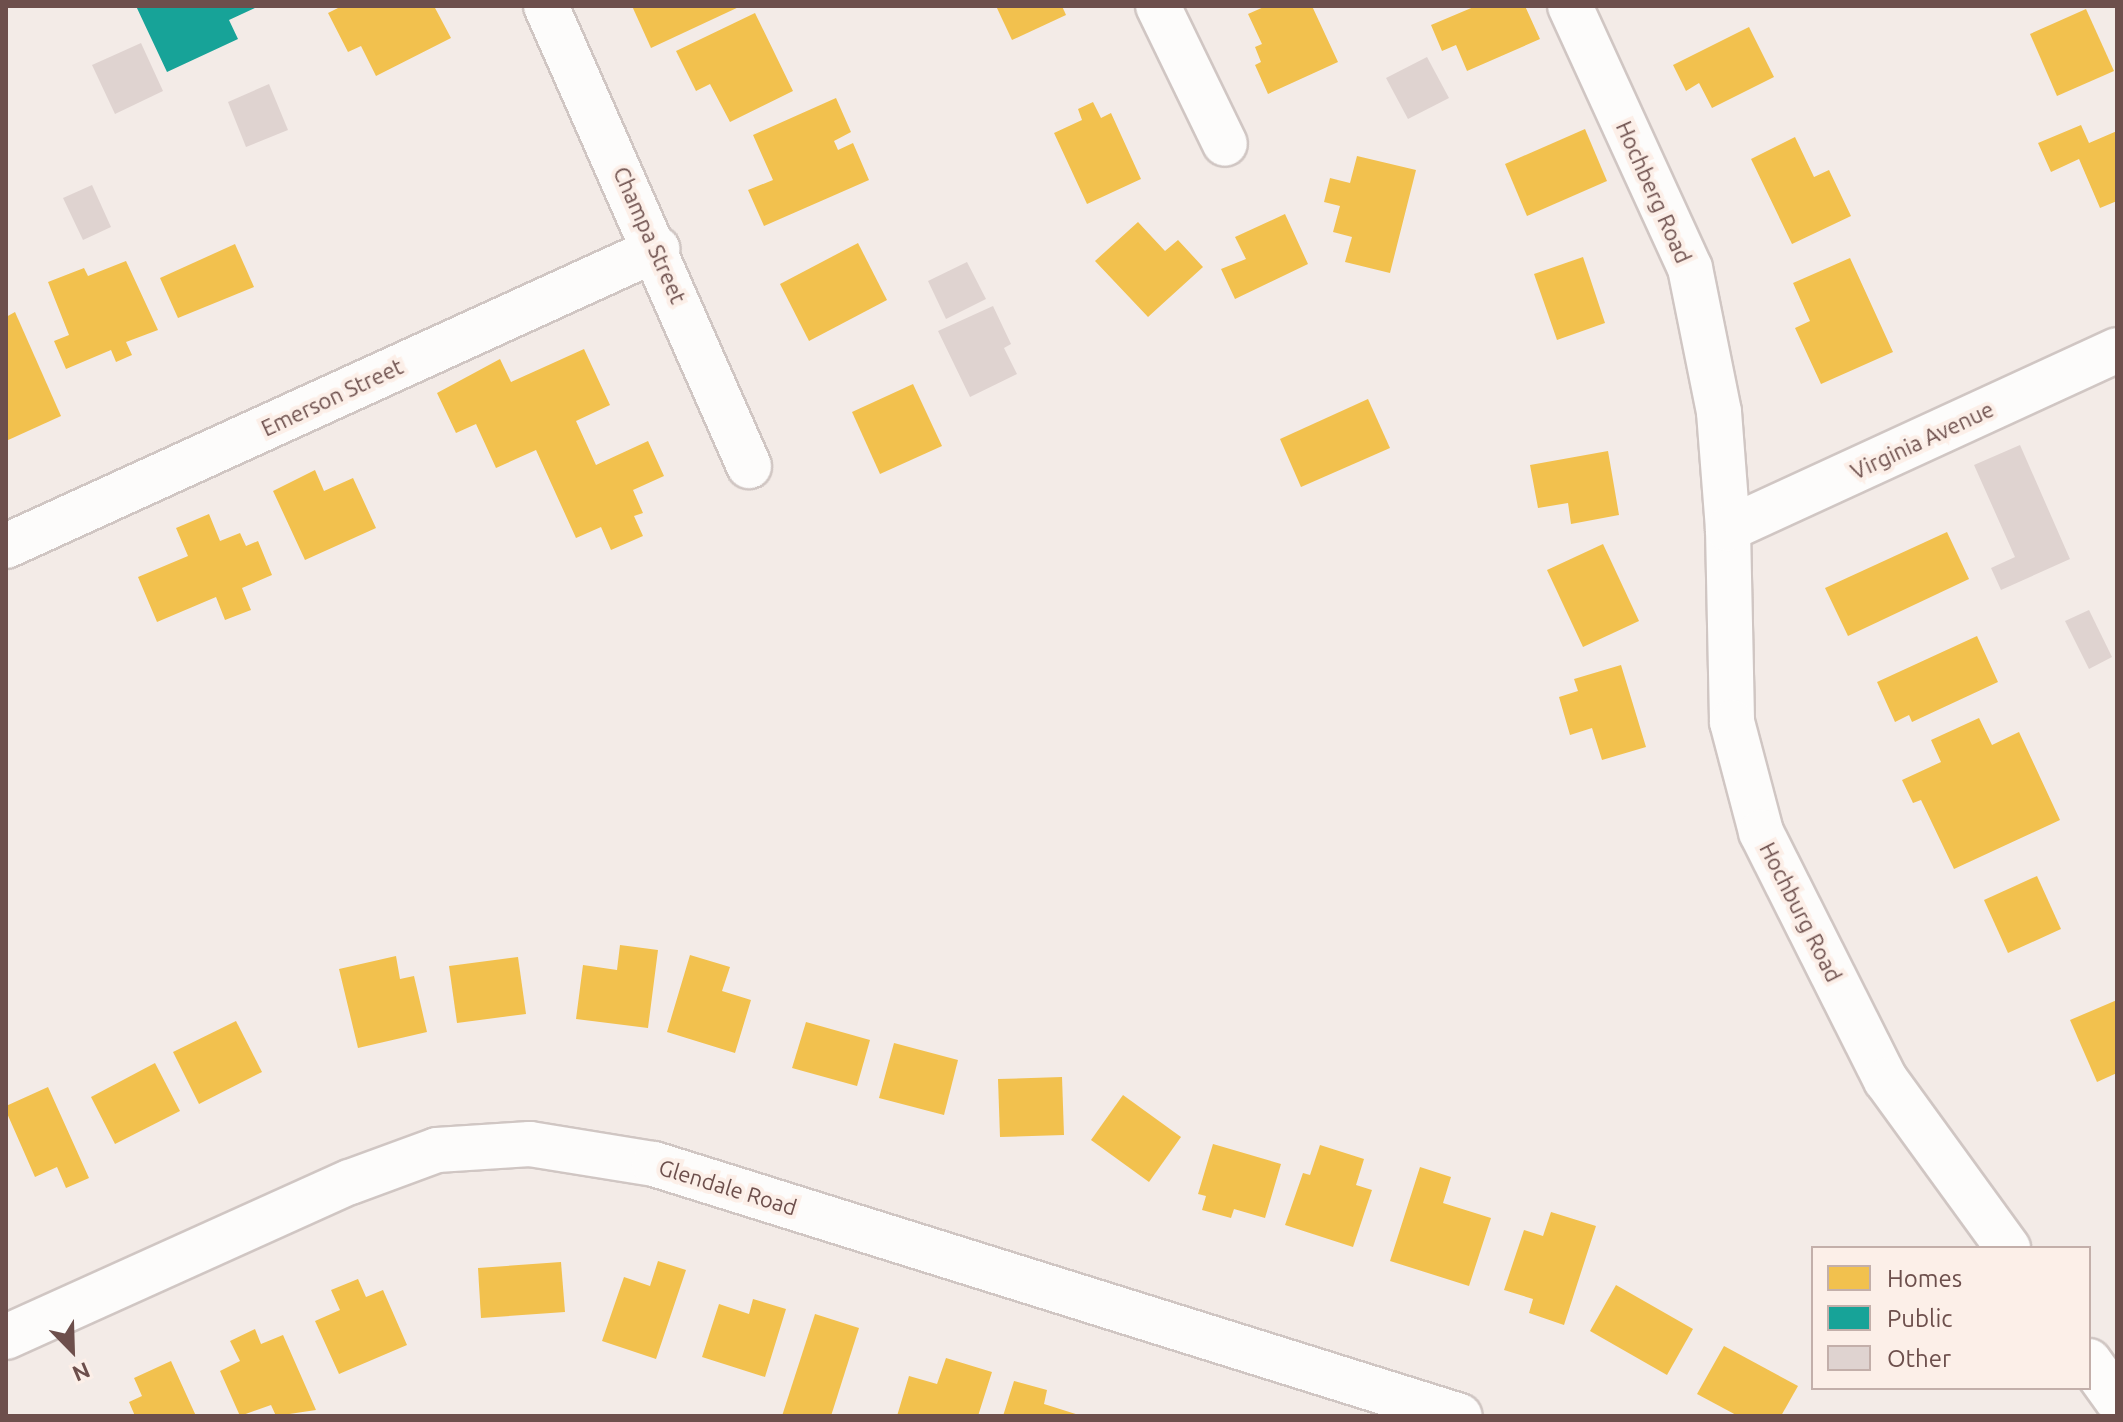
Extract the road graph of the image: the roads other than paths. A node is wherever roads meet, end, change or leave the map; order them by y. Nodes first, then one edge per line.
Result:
1 (546, 6) edge
2 (1158, 6) edge
3 (1570, 6) edge
4 (1225, 144) dead end
5 (657, 249) junction
6 (2117, 350) edge
7 (749, 466) dead end
8 (1728, 529) junction
9 (6, 546) edge
10 (2007, 1246) edge
11 (6, 1337) edge
12 (2091, 1364) edge
13 (2117, 1400) edge
14 (1460, 1416) edge

1 - 5 street, Champa Street
2 - 4 street
3 - 8 street, Hochberg Road
5 - 7 street, Champa Street
5 - 9 street, Emerson Street
6 - 8 street, Virginia Avenue
8 - 10 street, Hochburg Road
11 - 14 street, Glendale Road
12 - 13 street

